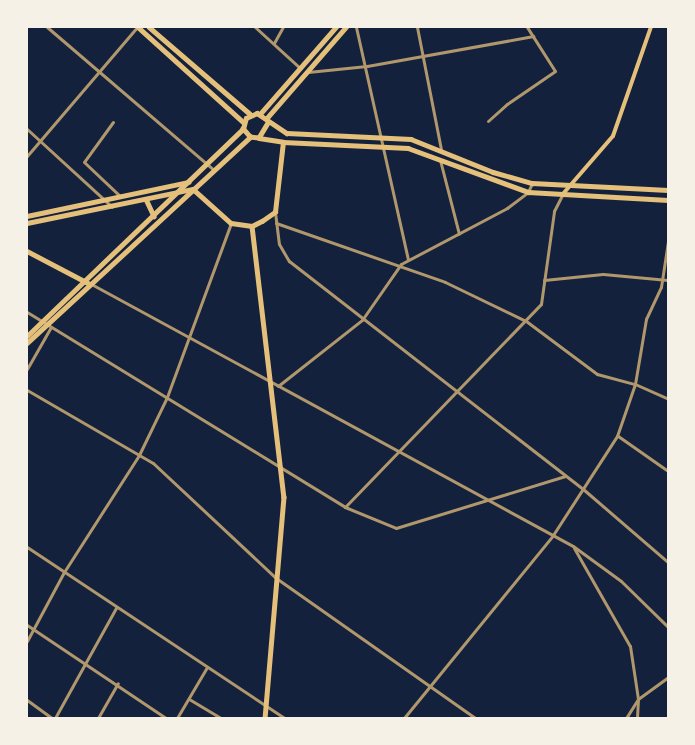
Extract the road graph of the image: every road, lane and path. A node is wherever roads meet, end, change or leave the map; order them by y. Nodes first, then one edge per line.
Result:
1 (48, 27) edge
2 (138, 27) edge
3 (149, 27) edge
4 (255, 27) edge
5 (283, 27) edge
6 (336, 27) edge
7 (346, 27) edge
8 (356, 27) edge
9 (417, 27) edge
10 (527, 27) edge
11 (651, 27) edge
12 (533, 36) junction
13 (274, 43) junction
14 (423, 56) junction
15 (364, 66) junction
16 (300, 68) junction
17 (100, 72) junction
18 (306, 72) junction
19 (250, 114) junction
20 (260, 114) junction
21 (267, 121) junction
22 (113, 122) dead end
23 (243, 122) junction
24 (488, 122) dead end
25 (27, 129) edge
26 (243, 129) junction
27 (379, 135) junction
28 (250, 137) junction
29 (259, 138) junction
30 (41, 141) junction
31 (283, 142) junction
32 (381, 144) junction
33 (441, 149) junction
34 (668, 154) edge
35 (27, 156) edge
36 (440, 158) junction
37 (208, 165) junction
38 (214, 170) junction
39 (189, 182) junction
40 (532, 183) junction
41 (569, 187) junction
42 (194, 189) junction
43 (667, 190) edge
44 (178, 192) junction
45 (528, 192) junction
46 (562, 195) junction
47 (120, 196) junction
48 (106, 199) junction
49 (146, 199) junction
50 (667, 201) edge
51 (111, 207) junction
52 (275, 212) junction
53 (27, 216) edge
54 (154, 216) junction
55 (27, 223) edge
56 (231, 223) junction
57 (276, 223) junction
58 (252, 226) junction
59 (459, 234) junction
60 (668, 241) edge
61 (27, 251) edge
62 (408, 259) junction
63 (401, 264) junction
64 (544, 280) junction
65 (662, 280) junction
66 (668, 280) edge
67 (86, 282) junction
68 (93, 285) junction
69 (27, 312) edge
70 (362, 320) junction
71 (43, 321) junction
72 (525, 321) junction
73 (49, 326) junction
74 (27, 336) edge
75 (188, 336) junction
76 (27, 343) edge
77 (27, 369) edge
78 (271, 383) junction
79 (634, 384) junction
80 (278, 386) junction
81 (27, 390) edge
82 (457, 392) junction
83 (167, 397) junction
84 (668, 399) edge
85 (617, 436) junction
86 (399, 453) junction
87 (139, 455) junction
88 (281, 467) junction
89 (668, 471) edge
90 (565, 476) junction
91 (583, 489) junction
92 (487, 500) junction
93 (345, 507) junction
94 (553, 536) junction
95 (573, 546) junction
96 (27, 547) edge
97 (668, 562) edge
98 (64, 572) junction
99 (276, 578) junction
100 (116, 608) junction
101 (27, 625) edge
102 (668, 627) edge
103 (33, 629) junction
104 (27, 641) edge
105 (86, 662) junction
106 (207, 667) junction
107 (668, 677) edge
108 (118, 683) junction
109 (429, 684) junction
110 (188, 699) junction
111 (638, 699) junction
112 (27, 700) edge
113 (266, 707) junction
114 (53, 718) edge
115 (98, 718) edge
116 (166, 718) edge
117 (177, 718) edge
118 (221, 718) edge
119 (266, 718) edge
120 (284, 718) edge
121 (405, 718) edge
122 (476, 718) edge
123 (626, 718) edge
124 (637, 718) edge

1 - 17 street
2 - 17 street
2 - 23 main road
3 - 19 main road
4 - 13 street
5 - 13 street
6 - 16 main road
7 - 18 main road
8 - 15 street
9 - 14 street
10 - 12 street
11 - 41 main road
12 - 14 street
12 - 24 street
13 - 16 street
14 - 15 street
14 - 33 street
15 - 18 street
15 - 27 street
16 - 20 main road
17 - 30 street
17 - 37 street
18 - 21 main road
19 - 20 main road
19 - 23 main road
20 - 21 main road
21 - 27 main road
21 - 29 main road
22 - 47 street
23 - 26 main road
25 - 30 street
26 - 28 main road
26 - 37 main road
27 - 32 street
27 - 33 main road
28 - 29 main road
28 - 38 main road
29 - 31 main road
30 - 35 street
30 - 48 street
31 - 32 main road
31 - 52 main road
32 - 36 main road
32 - 62 street
33 - 40 main road
34 - 43 street
36 - 45 main road
36 - 59 street
37 - 38 street
37 - 39 main road
38 - 42 main road
39 - 44 main road
39 - 47 main road
40 - 41 main road
40 - 45 street
41 - 43 main road
41 - 46 main road
42 - 44 main road
42 - 56 main road
42 - 68 main road
43 - 50 street
44 - 49 main road
44 - 54 main road
45 - 46 main road
45 - 59 street
46 - 50 main road
46 - 64 street
47 - 48 main road
48 - 51 street
48 - 53 main road
49 - 51 main road
49 - 54 main road
51 - 55 main road
52 - 57 street
52 - 58 main road
54 - 67 main road
56 - 58 main road
56 - 75 street
57 - 63 street
57 - 70 street
58 - 78 main road
59 - 62 street
60 - 65 street
61 - 67 main road
62 - 63 street
63 - 70 street
63 - 72 street
64 - 65 street
64 - 72 street
65 - 66 street
65 - 79 street
67 - 68 main road
67 - 71 main road
68 - 73 main road
68 - 75 street
69 - 71 street
70 - 80 street
70 - 82 street
71 - 73 street
71 - 74 main road
72 - 79 street
72 - 82 street
73 - 76 main road
73 - 77 street
73 - 83 street
75 - 78 street
75 - 83 street
78 - 80 street
78 - 88 main road
79 - 84 street
79 - 85 street
80 - 86 street
81 - 87 street
82 - 86 street
82 - 90 street
83 - 87 street
83 - 88 street
85 - 89 street
85 - 91 street
86 - 92 street
86 - 93 street
87 - 98 street
87 - 99 street
88 - 93 street
88 - 99 main road
90 - 91 street
90 - 92 street
91 - 94 street
91 - 97 street
92 - 93 street
92 - 94 street
94 - 95 street
94 - 109 street
95 - 102 street
95 - 111 street
96 - 98 street
98 - 100 street
98 - 103 street
99 - 109 street
99 - 113 main road
100 - 105 street
100 - 106 street
101 - 103 street
103 - 104 street
103 - 105 street
105 - 108 street
105 - 114 street
106 - 110 street
106 - 113 street
107 - 111 street
108 - 115 street
108 - 116 street
109 - 121 street
109 - 122 street
110 - 117 street
110 - 118 street
111 - 123 street
111 - 124 street
112 - 114 street
113 - 119 main road
113 - 120 street

